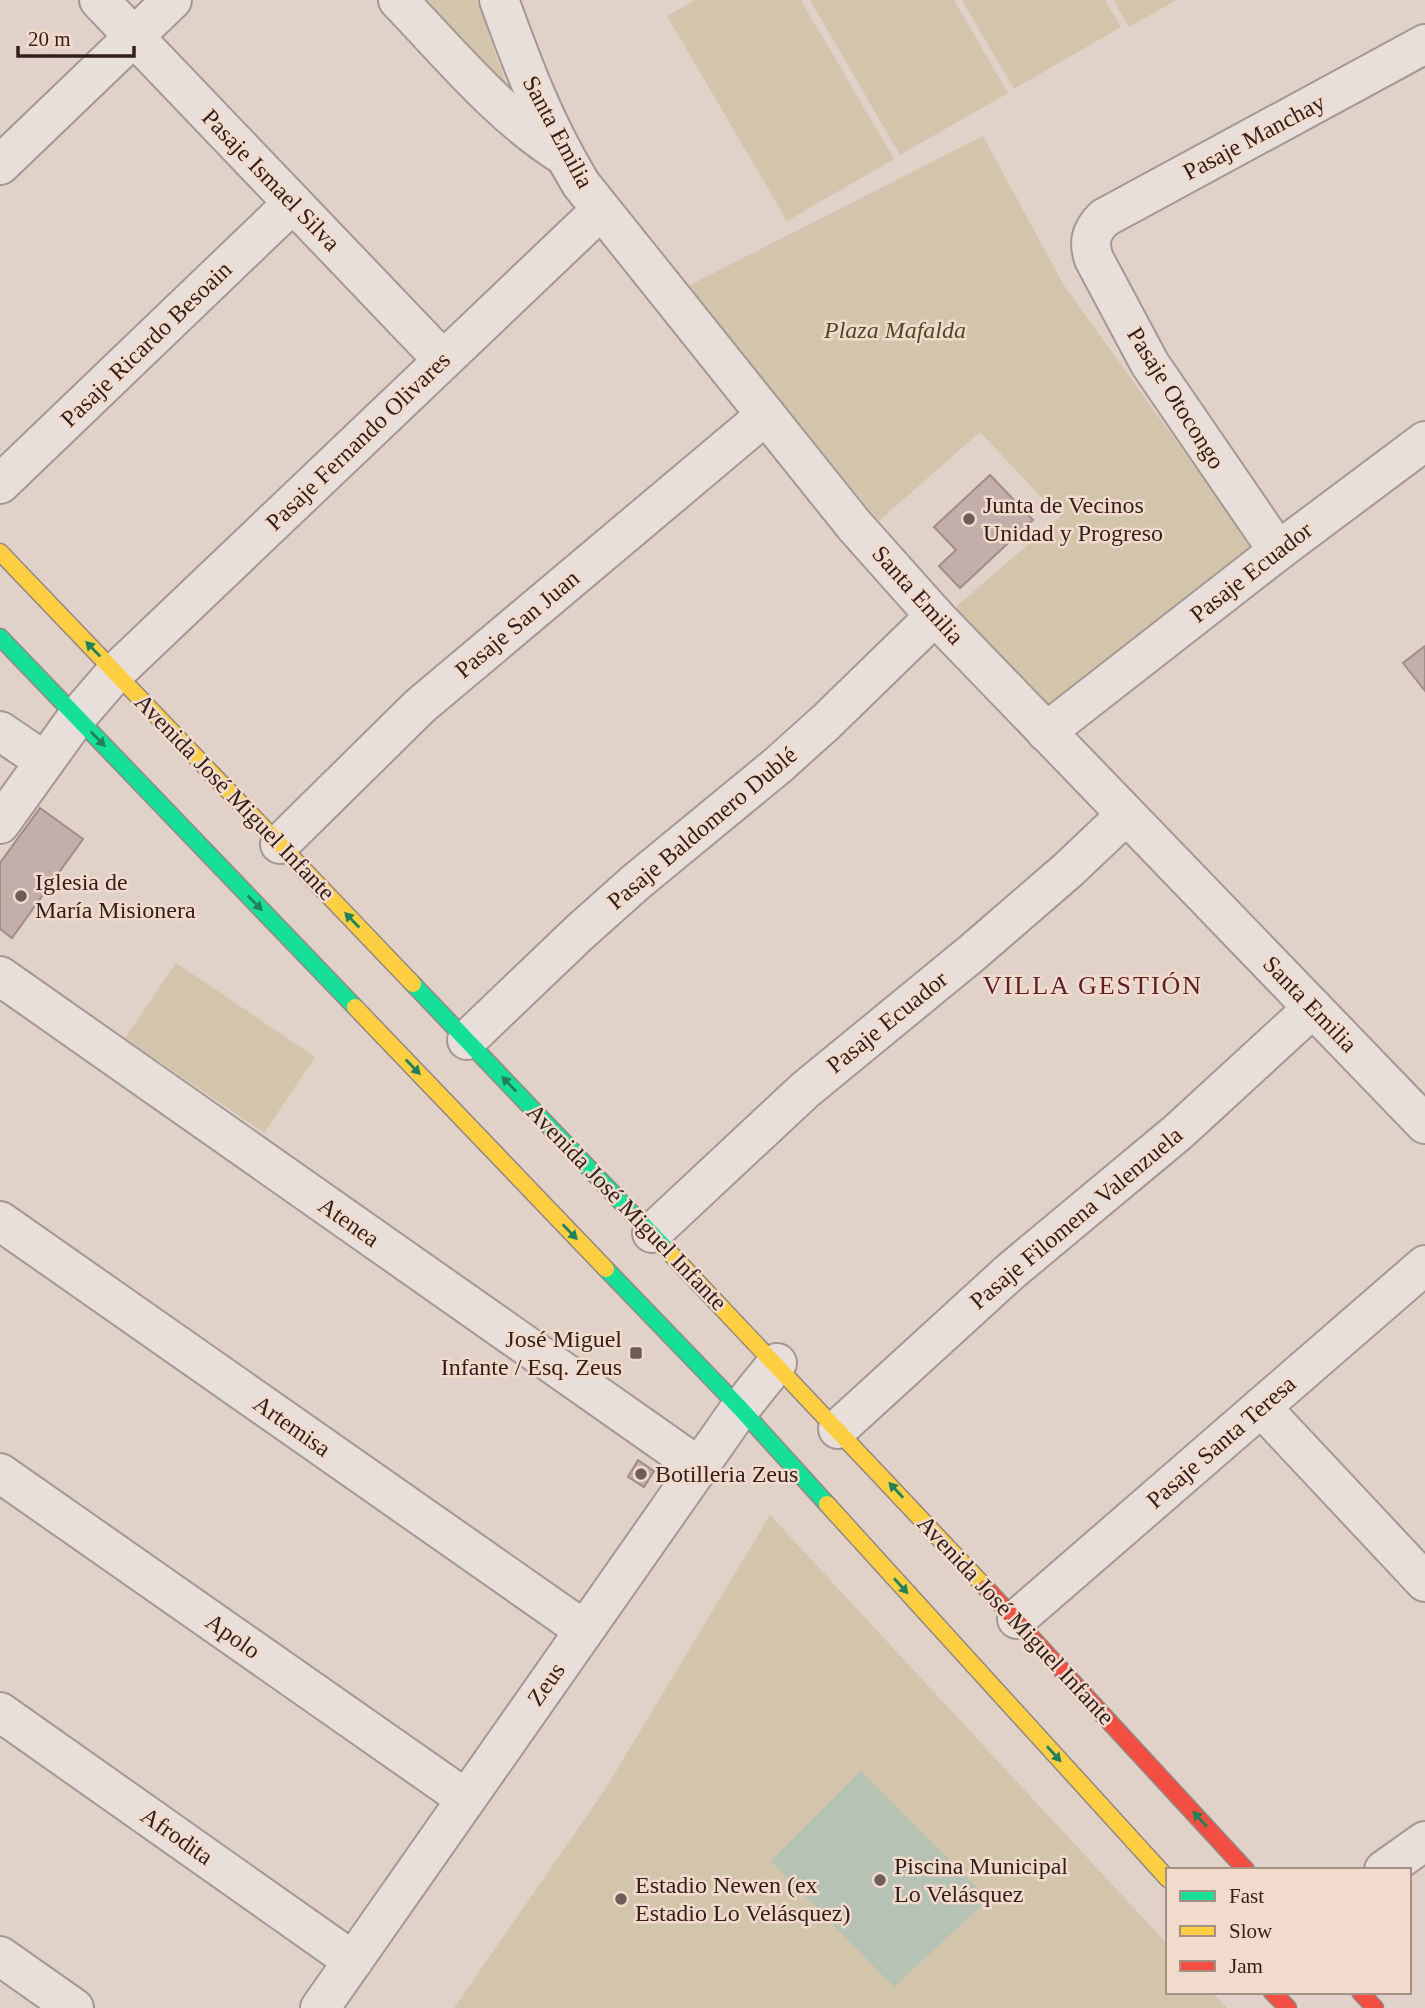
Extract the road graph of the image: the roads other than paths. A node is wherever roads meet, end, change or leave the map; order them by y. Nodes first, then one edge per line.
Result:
1 (99, 0) edge
2 (172, 0) edge
3 (398, 0) edge
4 (499, 0) edge
5 (134, 37) junction
6 (1425, 44) edge
7 (564, 156) junction
8 (0, 165) edge
9 (293, 203) junction
10 (601, 210) junction
11 (1091, 238) joint
12 (443, 360) junction
13 (766, 415) junction
14 (1425, 441) edge
15 (0, 484) edge
16 (1278, 551) junction
17 (0, 552) edge
18 (935, 616) junction
19 (0, 636) edge
20 (116, 673) junction
21 (77, 717) junction
22 (0, 731) edge
23 (1046, 732) junction
24 (44, 761) junction
25 (1126, 815) junction
26 (0, 824) edge
27 (280, 844) junction
28 (0, 976) edge
29 (1313, 1007) junction
30 (467, 1040) junction
31 (1425, 1124) edge
32 (0, 1221) edge
33 (652, 1233) junction
34 (1425, 1265) edge
35 (777, 1363) junction
36 (1261, 1407) junction
37 (740, 1408) junction
38 (838, 1429) junction
39 (699, 1467) junction
40 (0, 1473) edge
41 (1425, 1582) edge
42 (1017, 1619) junction
43 (584, 1630) junction
44 (0, 1712) edge
45 (466, 1799) junction
46 (1425, 1841) edge
47 (1244, 1868) edge
48 (1387, 1868) edge
49 (1166, 1877) edge
50 (0, 1956) edge
51 (353, 1961) junction
52 (1274, 1994) edge
53 (1362, 1994) edge
54 (74, 2008) edge
55 (320, 2008) edge
56 (1288, 2008) edge
57 (1375, 2008) edge

1 - 5 street, Pasaje Ismael Silva
2 - 5 street
3 - 7 street
4 - 7 street, Santa Emilia
5 - 8 street
5 - 9 street, Pasaje Ismael Silva
6 - 11 street, Pasaje Manchay
7 - 10 street, Santa Emilia
9 - 12 street, Pasaje Ismael Silva
9 - 15 street, Pasaje Ricardo Besoain
10 - 12 street, Pasaje Fernando Olivares
10 - 13 street, Santa Emilia
11 - 16 street, Pasaje Otocongo
12 - 20 street, Pasaje Fernando Olivares
13 - 18 street, Santa Emilia
13 - 27 street, Pasaje San Juan
14 - 16 street, Pasaje Ecuador
16 - 23 street, Pasaje Ecuador
20 -> 17 main road, Avenida José Miguel Infante
18 - 23 street, Santa Emilia
18 - 30 street, Pasaje Baldomero Dublé
19 - 21 main road
20 - 21 street, Pasaje Fernando Olivares
20 - 27 main road, Avenida José Miguel Infante
21 - 24 street, Pasaje Fernando Olivares
21 -> 37 main road
22 - 24 street
23 - 25 street, Santa Emilia
24 - 26 street, Pasaje Fernando Olivares
25 - 29 street, Santa Emilia
25 - 33 street, Pasaje Ecuador
30 -> 27 main road, Avenida José Miguel Infante
28 - 39 street, Atenea
29 - 31 street, Santa Emilia
29 - 38 street, Pasaje Filomena Valenzuela
33 -> 30 main road, Avenida José Miguel Infante
32 - 43 street, Artemisa
33 - 35 main road, Avenida José Miguel Infante
34 - 36 street, Pasaje Santa Teresa
35 - 37 street, Zeus
35 - 38 main road, Avenida José Miguel Infante
36 - 41 street
36 - 42 street, Pasaje Santa Teresa
37 - 39 street, Zeus
37 -> 49 main road
42 -> 38 main road, Avenida José Miguel Infante
39 - 43 street, Zeus
40 - 45 street, Apolo
47 -> 42 main road, Avenida José Miguel Infante
43 - 45 street, Zeus
44 - 51 street, Afrodita
45 - 51 street, Zeus
46 - 48 street
50 - 54 street
51 - 55 street, Zeus
52 - 56 main road
53 - 57 main road

